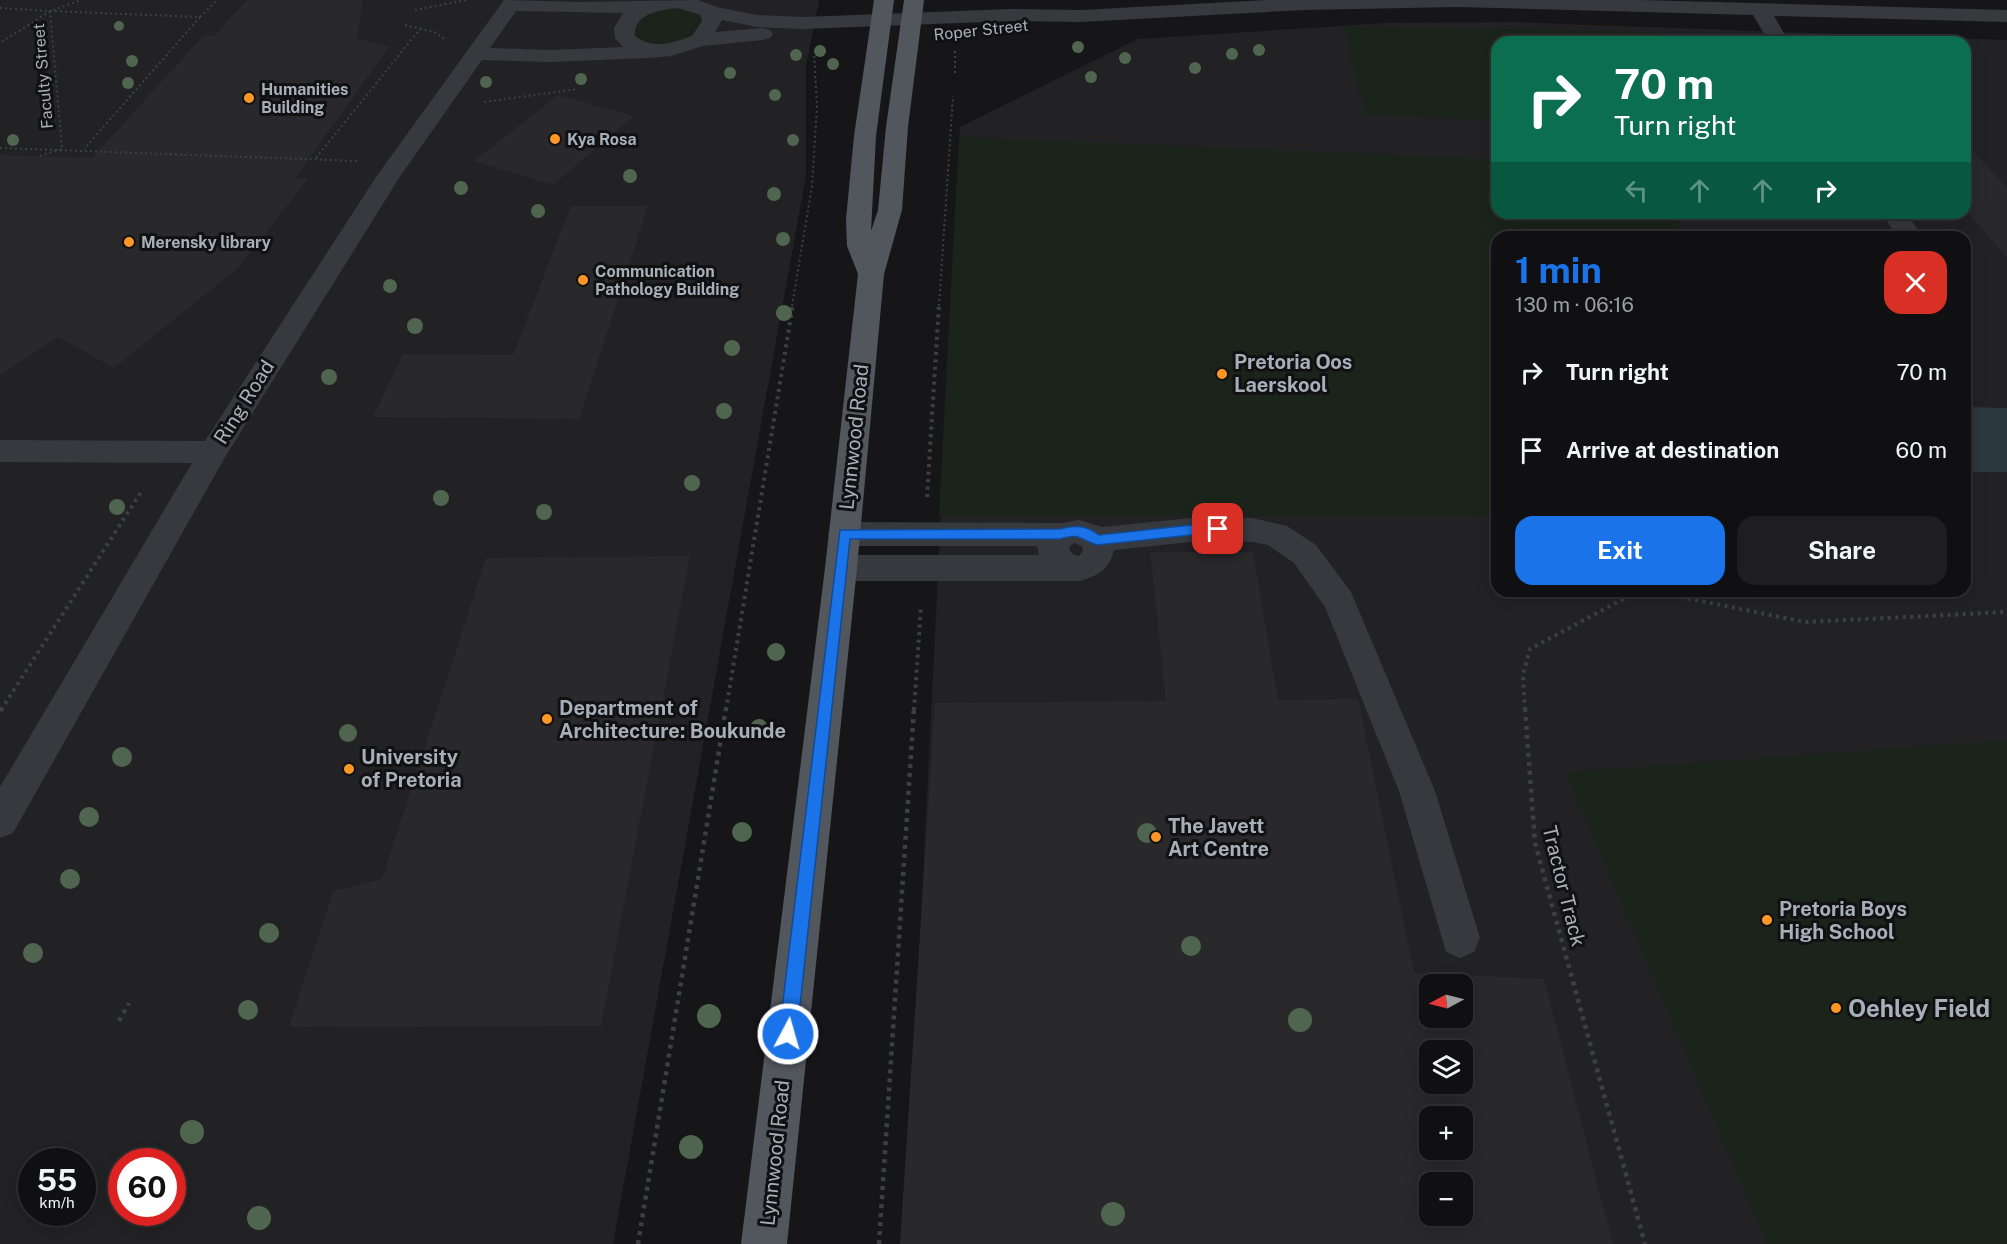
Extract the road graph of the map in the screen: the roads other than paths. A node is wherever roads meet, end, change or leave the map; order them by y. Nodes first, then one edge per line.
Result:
1 (1394, 1) edge
2 (512, 2) edge
3 (1604, 2) edge
4 (652, 5) edge
5 (698, 5) edge
6 (1760, 9) junction
7 (1085, 11) edge
8 (2007, 16) edge
9 (882, 18) edge
10 (911, 18) edge
11 (1776, 36) edge
12 (700, 40) junction
13 (628, 41) junction
14 (470, 46) junction
15 (648, 52) junction
16 (871, 274) junction
17 (0, 451) edge
18 (213, 452) junction
19 (844, 534) junction
20 (1060, 534) junction
21 (1097, 540) junction
22 (1066, 567) junction
23 (841, 568) junction
24 (0, 821) edge
25 (1460, 938) dead end
26 (764, 1244) edge

1 - 3 street, Roper Street
1 - 7 street, Roper Street
2 - 4 street
2 - 14 street, Ring Road
3 - 6 street, Roper Street
4 - 5 street
4 - 13 street
5 - 9 street
5 - 12 street
6 - 8 street, Roper Street
6 - 11 street
7 - 10 street, Roper Street
9 - 10 street, Roper Street
9 - 12 street
9 - 16 main road, Lynnwood Road
10 - 16 main road, Lynnwood Road
12 - 15 street
13 - 14 street
13 - 15 street
14 - 15 street
14 - 18 street, Ring Road
16 - 19 main road, Lynnwood Road
17 - 18 street
18 - 24 street, Ring Road
19 - 20 street
19 - 23 main road, Lynnwood Road
20 - 21 street
20 - 22 street
21 - 22 street
21 - 25 street
22 - 23 street
23 - 26 main road, Lynnwood Road

